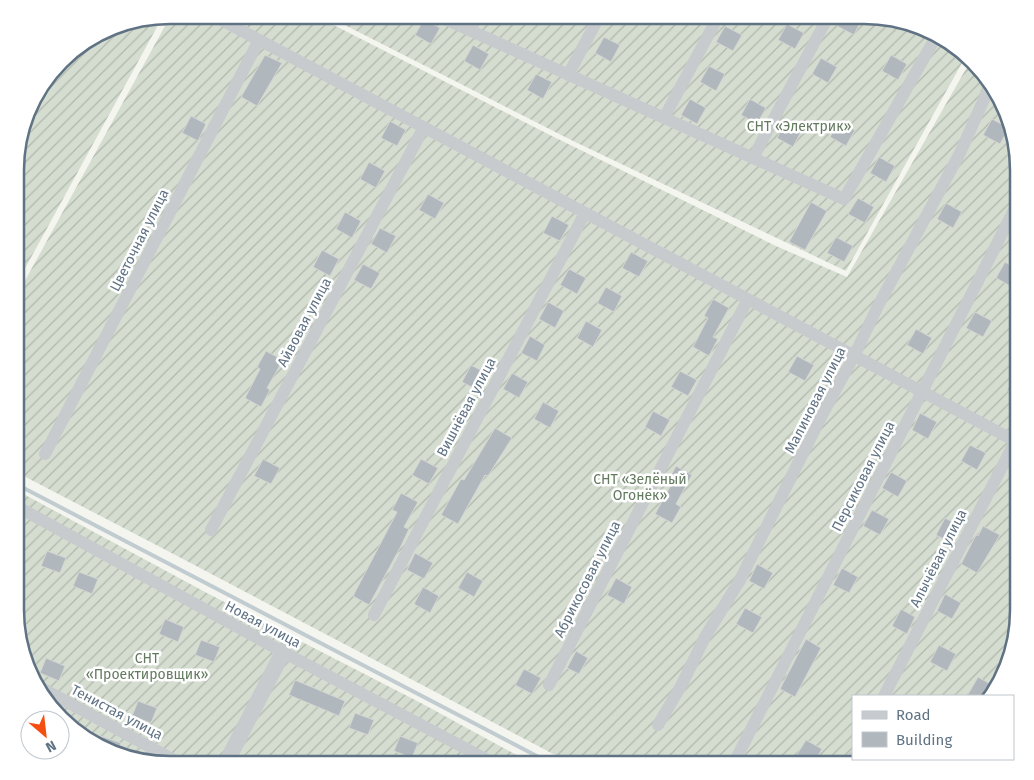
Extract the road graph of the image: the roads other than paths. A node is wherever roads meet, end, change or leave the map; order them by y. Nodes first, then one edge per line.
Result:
1 (229, 24) edge
2 (456, 24) edge
3 (473, 24) edge
4 (595, 24) edge
5 (715, 24) edge
6 (824, 24) edge
7 (470, 30) junction
8 (259, 40) junction
9 (933, 41) edge
10 (568, 75) junction
11 (987, 91) edge
12 (664, 118) junction
13 (424, 127) junction
14 (752, 158) junction
15 (586, 213) junction
16 (1010, 218) edge
17 (748, 299) junction
18 (854, 356) junction
19 (922, 392) junction
20 (1010, 435) edge
21 (45, 454) dead end
22 (1010, 454) edge
23 (24, 510) edge
24 (212, 530) dead end
25 (374, 614) dead end
26 (283, 652) junction
27 (549, 685) dead end
28 (49, 692) edge
29 (885, 695) edge
30 (658, 726) dead end
31 (166, 756) edge
32 (230, 756) edge
33 (479, 756) edge
34 (738, 756) edge

1 - 8 street
2 - 7 street
3 - 7 street
4 - 10 street
5 - 12 street
6 - 14 street
7 - 10 street
8 - 13 street
8 - 21 street, Цветочная улица
9 - 14 street
10 - 12 street
11 - 18 street, Малиновая улица
12 - 14 street
13 - 15 street
13 - 24 street, Айвовая улица
15 - 17 street
15 - 25 street, Вишнёвая улица
16 - 19 street, Персиковая улица
17 - 18 street
17 - 27 street, Абрикосовая улица
18 - 19 street
18 - 30 street, Малиновая улица
19 - 20 street
19 - 34 street, Персиковая улица
22 - 29 street, Алычёвая улица
23 - 26 street, Новая улица
26 - 32 street
26 - 33 street, Новая улица
28 - 31 street, Тенистая улица

